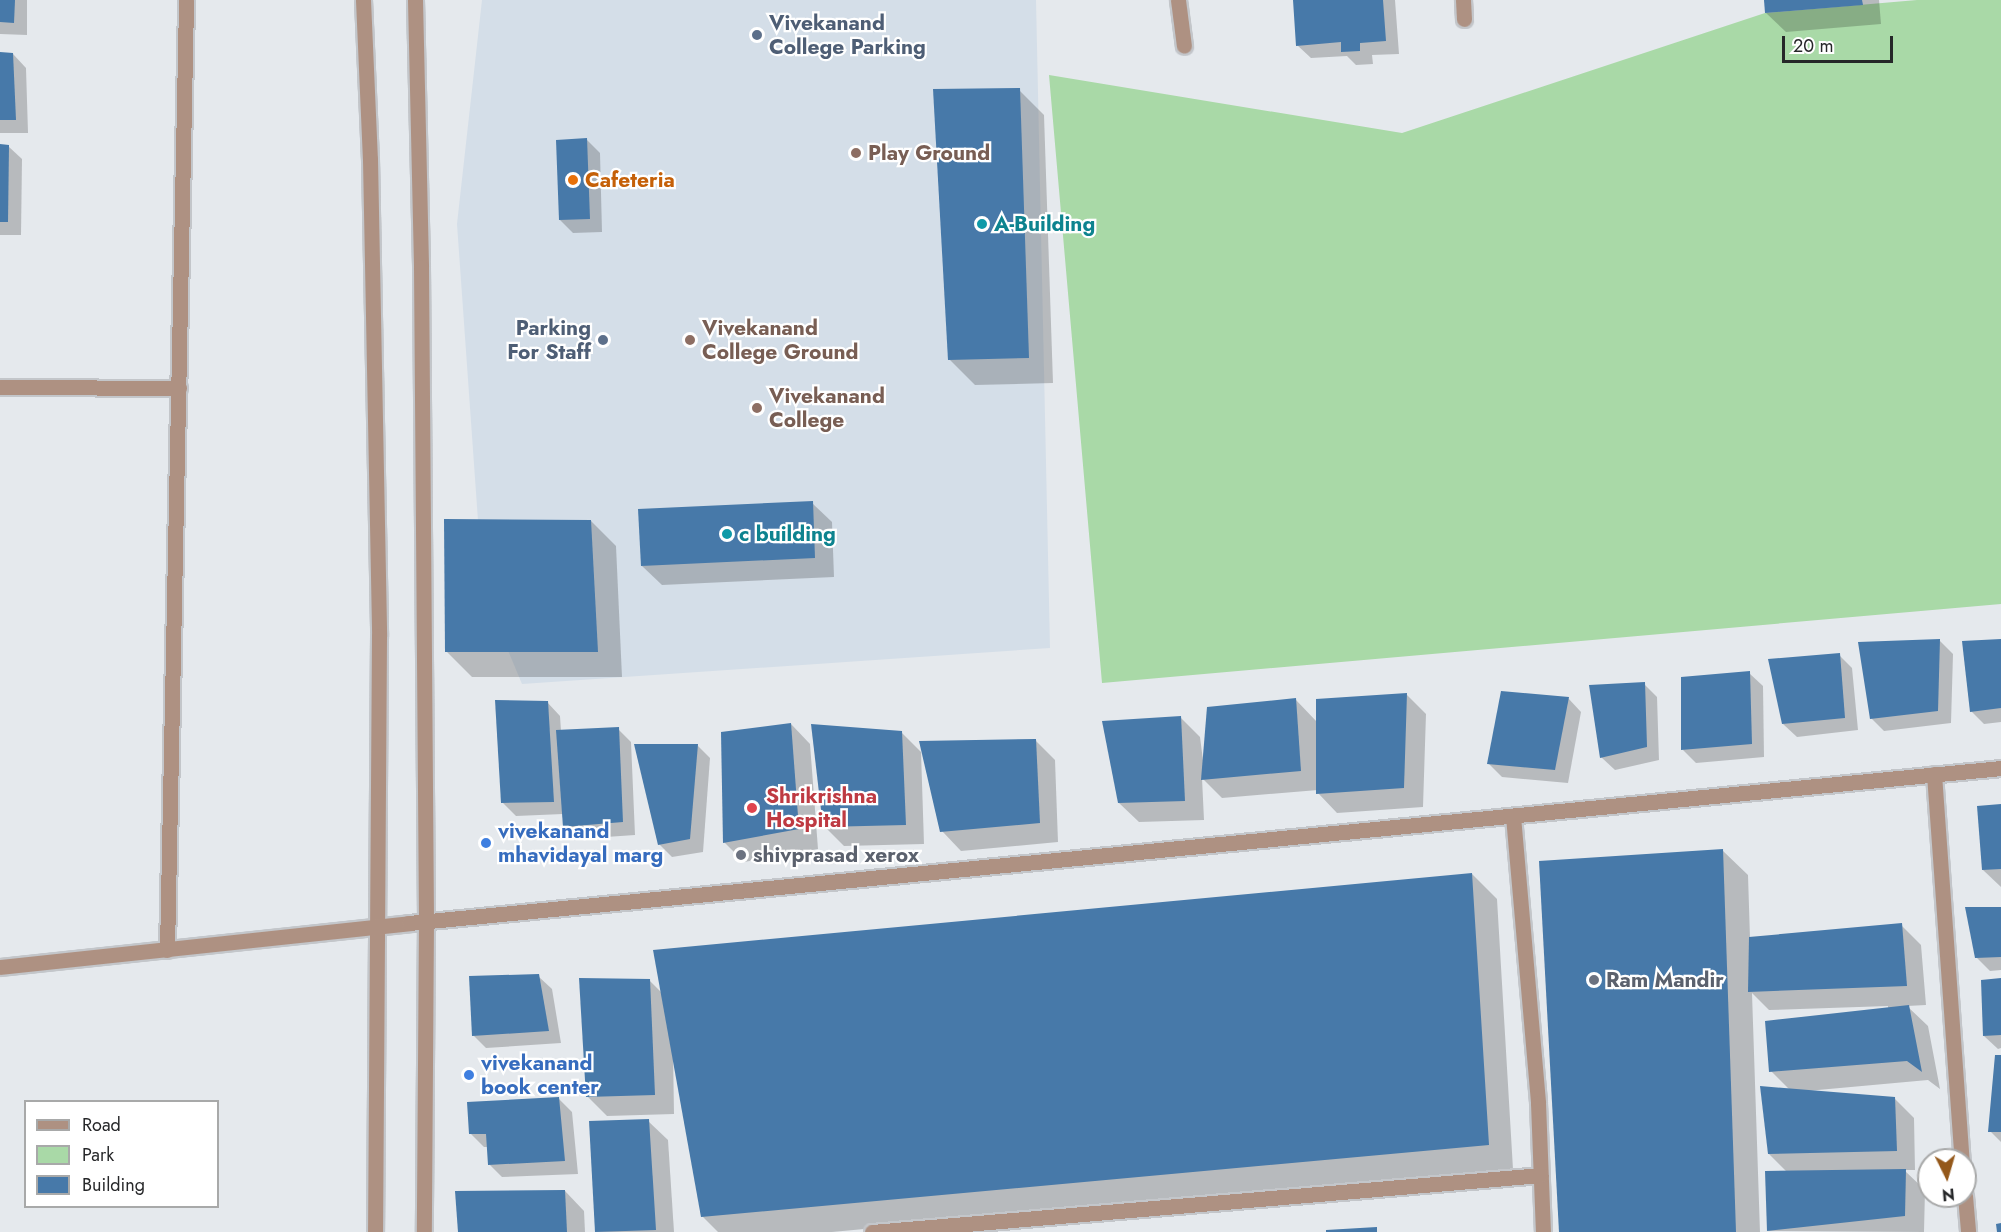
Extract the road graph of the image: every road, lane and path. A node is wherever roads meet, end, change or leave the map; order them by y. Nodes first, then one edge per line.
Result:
1 (186, 0) edge
2 (363, 0) edge
3 (415, 0) edge
4 (1178, 0) edge
5 (1463, 0) edge
6 (1464, 19) dead end
7 (1184, 46) dead end
8 (0, 387) edge
9 (179, 388) junction
10 (2001, 768) edge
11 (1935, 774) junction
12 (1513, 816) junction
13 (426, 921) junction
14 (378, 926) junction
15 (167, 951) junction
16 (0, 967) edge
17 (1961, 1148) edge
18 (1541, 1175) junction
19 (1966, 1208) edge
20 (375, 1232) edge
21 (424, 1232) edge
22 (872, 1232) edge
23 (1543, 1232) edge
24 (1968, 1232) edge

1 - 9 street
2 - 14 street
3 - 13 street
4 - 7 street
5 - 6 street
8 - 9 street
9 - 15 street
10 - 11 street
11 - 12 street
11 - 17 street
12 - 13 street
12 - 18 street
13 - 14 street
13 - 21 street
14 - 15 street
14 - 20 street
15 - 16 street
18 - 22 street
18 - 23 street
19 - 24 street

